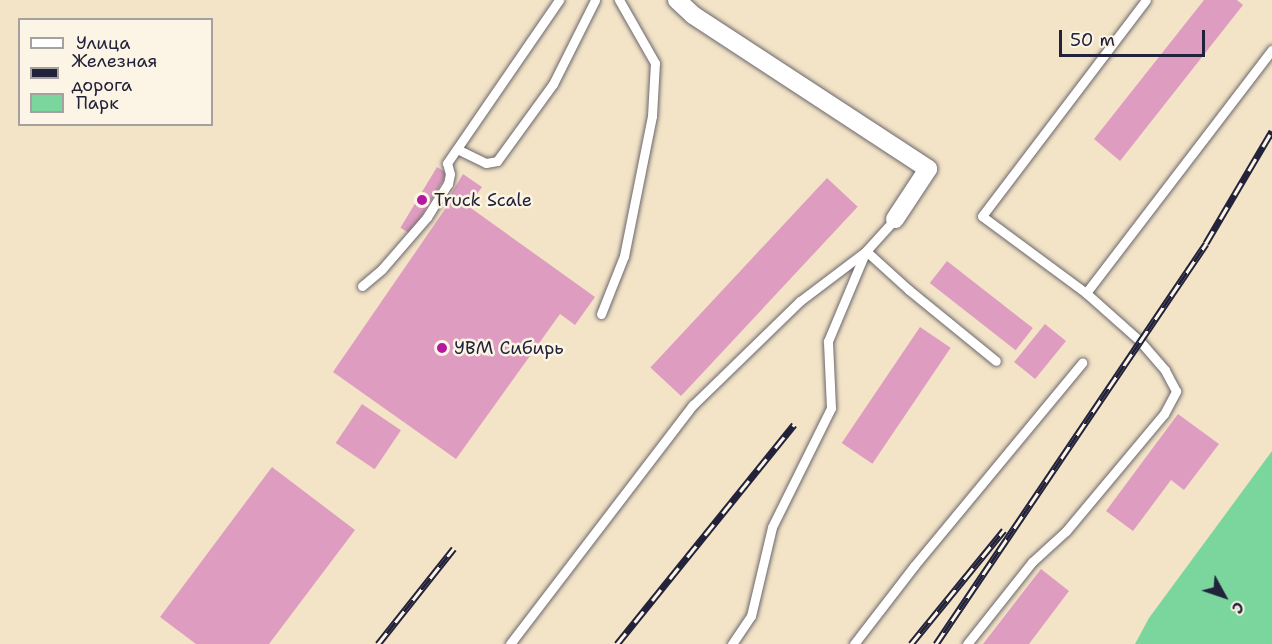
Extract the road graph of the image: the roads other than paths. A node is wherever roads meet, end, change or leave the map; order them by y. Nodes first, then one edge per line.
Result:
1 (559, 0) edge
2 (595, 0) edge
3 (619, 0) edge
4 (677, 0) edge
5 (1146, 0) edge
6 (1272, 50) edge
7 (457, 149) junction
8 (895, 219) joint
9 (866, 250) junction
10 (362, 286) dead end
11 (1086, 293) junction
12 (601, 314) dead end
13 (996, 361) dead end
14 (1082, 363) dead end
15 (510, 644) edge
16 (732, 644) edge
17 (854, 644) edge
18 (967, 644) edge

1 - 7 lane
2 - 7 lane
3 - 12 lane
4 - 8 street
5 - 11 lane
6 - 11 lane
7 - 10 lane
8 - 9 lane
9 - 13 lane
9 - 15 lane
9 - 16 lane
11 - 18 lane
14 - 17 lane

